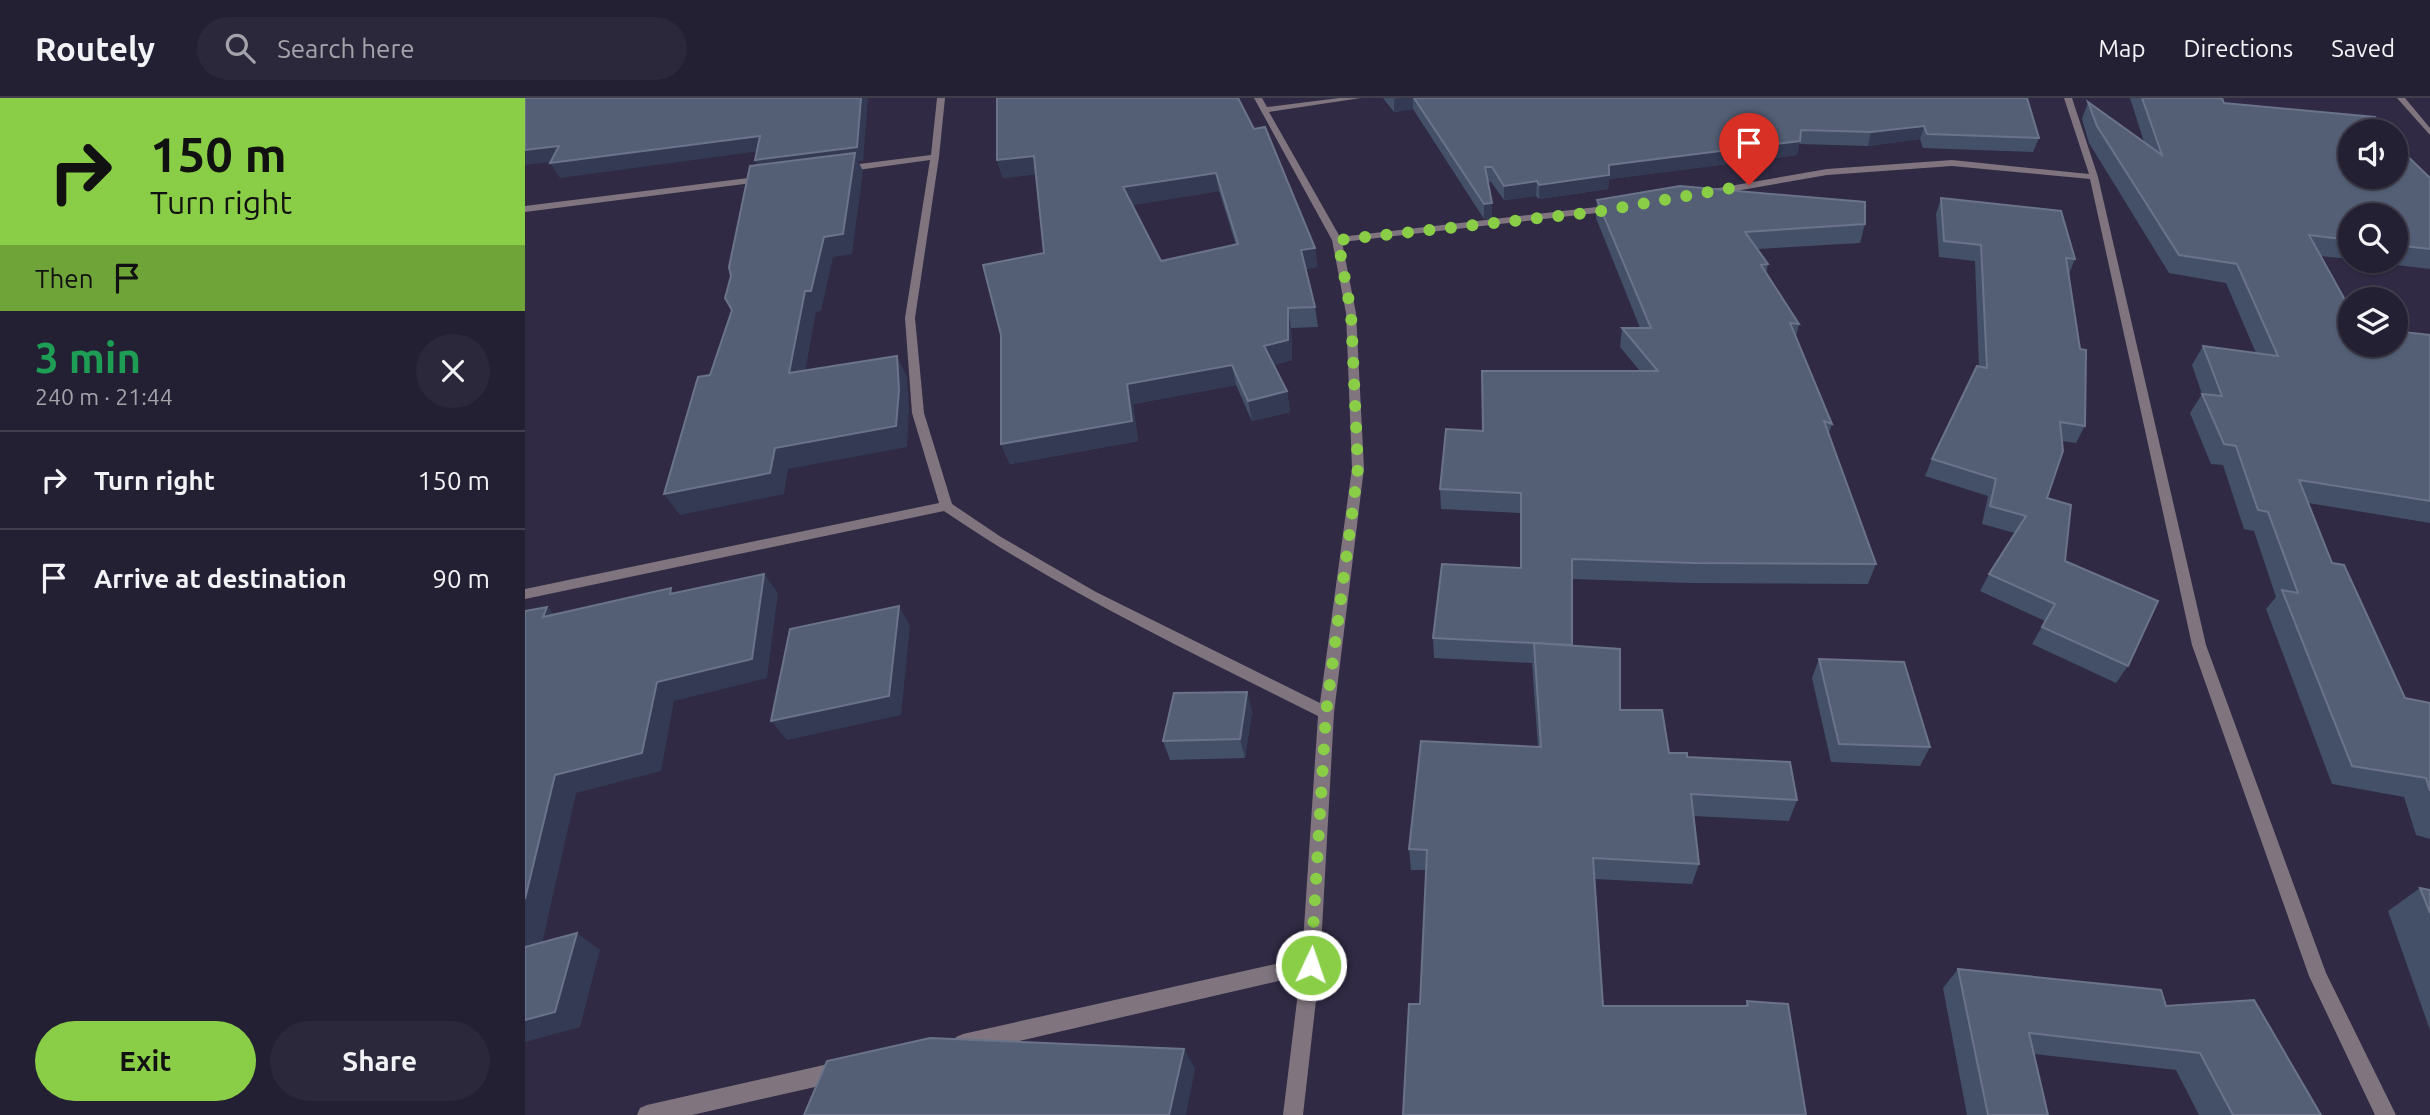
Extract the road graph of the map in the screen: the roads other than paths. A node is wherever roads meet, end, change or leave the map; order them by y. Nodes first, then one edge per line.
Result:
1 (941, 98) edge
2 (1357, 98) edge
3 (2068, 98) edge
4 (2401, 98) edge
5 (1261, 104) edge
6 (2430, 133) edge
7 (935, 158) junction
8 (826, 171) edge
9 (2094, 177) junction
10 (771, 178) edge
11 (1690, 195) edge
12 (1622, 207) edge
13 (525, 209) edge
14 (1338, 240) junction
15 (946, 506) junction
16 (525, 594) edge
17 (1326, 713) junction
18 (1311, 965) junction
19 (946, 1048) edge
20 (851, 1069) edge
21 (647, 1115) edge
22 (1293, 1115) edge
23 (2386, 1115) edge

1 - 7 street
2 - 5 street
3 - 9 street
4 - 6 street
5 - 14 street
7 - 8 street
7 - 15 street
9 - 11 street
9 - 23 street
10 - 13 street
12 - 14 street
14 - 17 street
15 - 16 street
15 - 17 street
17 - 18 street
18 - 19 street
18 - 22 street
20 - 21 street

